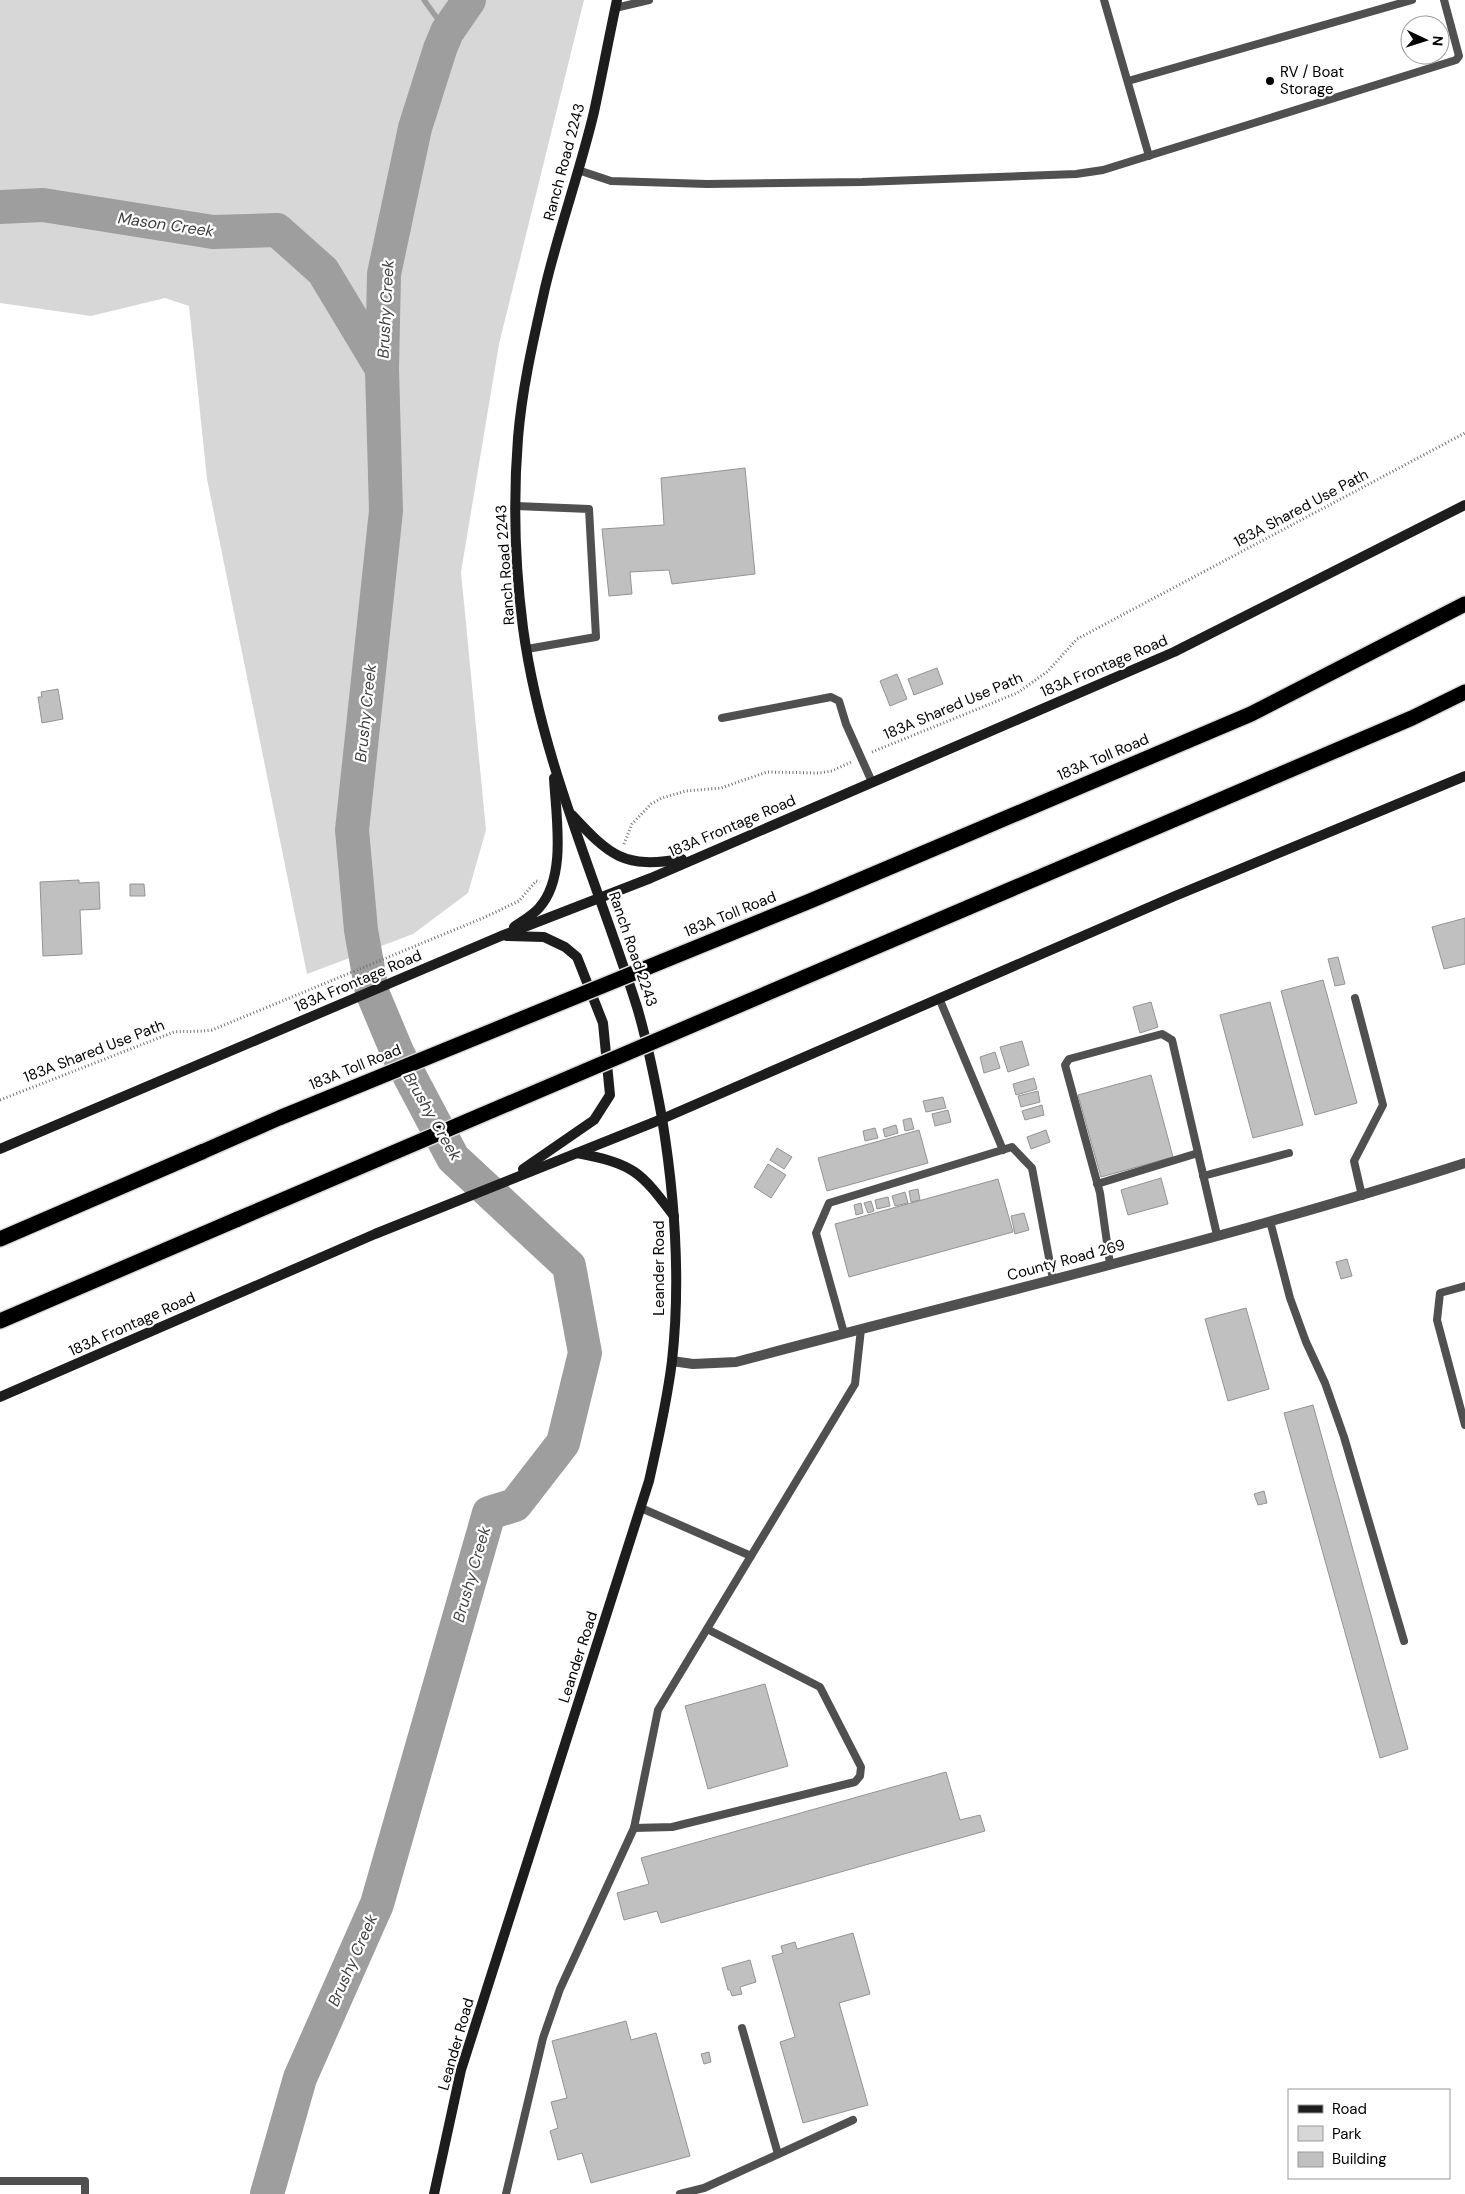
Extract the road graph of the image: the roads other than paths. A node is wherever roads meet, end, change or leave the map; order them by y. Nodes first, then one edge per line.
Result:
1 (649, 0) edge
2 (1104, 0) edge
3 (1412, 0) edge
4 (1444, 0) edge
5 (616, 4) edge
6 (1128, 81) junction
7 (1149, 156) junction
8 (578, 170) junction
9 (1465, 505) edge
10 (516, 506) junction
11 (1465, 604) edge
12 (527, 649) junction
13 (1465, 692) edge
14 (722, 718) dead end
15 (554, 765) junction
16 (1465, 776) edge
17 (872, 782) junction
18 (570, 813) junction
19 (705, 854) junction
20 (600, 898) junction
21 (501, 936) junction
22 (939, 998) junction
23 (1356, 998) dead end
24 (662, 1119) junction
25 (0, 1149) edge
26 (1003, 1150) junction
27 (1198, 1153) junction
28 (1289, 1153) dead end
29 (573, 1154) junction
30 (1465, 1163) edge
31 (1203, 1176) junction
32 (508, 1180) junction
33 (1097, 1184) junction
34 (1362, 1196) junction
35 (674, 1216) junction
36 (1270, 1221) junction
37 (1217, 1235) junction
38 (0, 1239) edge
39 (1110, 1264) junction
40 (1053, 1280) junction
41 (1465, 1286) edge
42 (0, 1321) edge
43 (861, 1329) junction
44 (844, 1333) junction
45 (672, 1361) junction
46 (0, 1397) edge
47 (1465, 1425) edge
48 (641, 1508) junction
49 (751, 1556) junction
50 (707, 1629) junction
51 (1404, 1641) dead end
52 (634, 1828) junction
53 (742, 2028) dead end
54 (853, 2120) dead end
55 (778, 2154) junction
56 (0, 2181) edge
57 (85, 2194) edge
58 (434, 2194) edge
59 (506, 2194) edge
60 (680, 2194) edge

1 - 5 lane
2 - 6 lane
3 - 6 lane
4 - 7 lane
5 - 8 main road, Ranch Road 2243
6 - 7 lane
7 - 8 lane
8 - 10 main road, Ranch Road 2243
9 - 17 main road, 183A Frontage Road
10 - 12 main road, Ranch Road 2243
10 - 12 lane
11 - 38 highway, 183A Toll Road, bridge
12 - 15 main road, Ranch Road 2243
13 - 42 highway, bridge
14 - 17 lane
15 - 18 main road, Ranch Road 2243
15 - 21 main road
16 - 22 main road, 183A Frontage Road
17 - 19 main road, 183A Frontage Road
18 - 19 main road
18 - 20 main road, Ranch Road 2243
19 - 20 main road, 183A Frontage Road
20 - 21 main road, 183A Frontage Road
20 - 24 main road, Ranch Road 2243
21 - 25 main road, 183A Frontage Road
21 - 32 main road
22 - 24 main road, 183A Frontage Road
22 - 26 lane
23 - 34 lane
24 - 29 main road, 183A Frontage Road
24 - 35 main road, Leander Road
26 - 40 lane
26 - 44 lane
27 - 31 lane
27 - 33 lane
27 - 33 lane
28 - 31 lane
29 - 32 main road, 183A Frontage Road
29 - 35 main road
30 - 34 street, County Road 269
31 - 37 lane
32 - 46 main road, 183A Frontage Road
33 - 39 lane
34 - 36 street, County Road 269
35 - 45 main road, Leander Road
36 - 37 street, County Road 269
36 - 51 lane
37 - 39 street, County Road 269
39 - 40 street, County Road 269
40 - 43 street, County Road 269
41 - 47 lane
43 - 44 street, County Road 269
43 - 49 lane
44 - 45 street, County Road 269
45 - 48 main road, Leander Road
48 - 49 lane
48 - 58 main road, Leander Road
49 - 50 lane
50 - 52 lane
50 - 52 lane
52 - 59 lane
53 - 55 lane
54 - 55 lane
55 - 60 lane
56 - 57 lane

